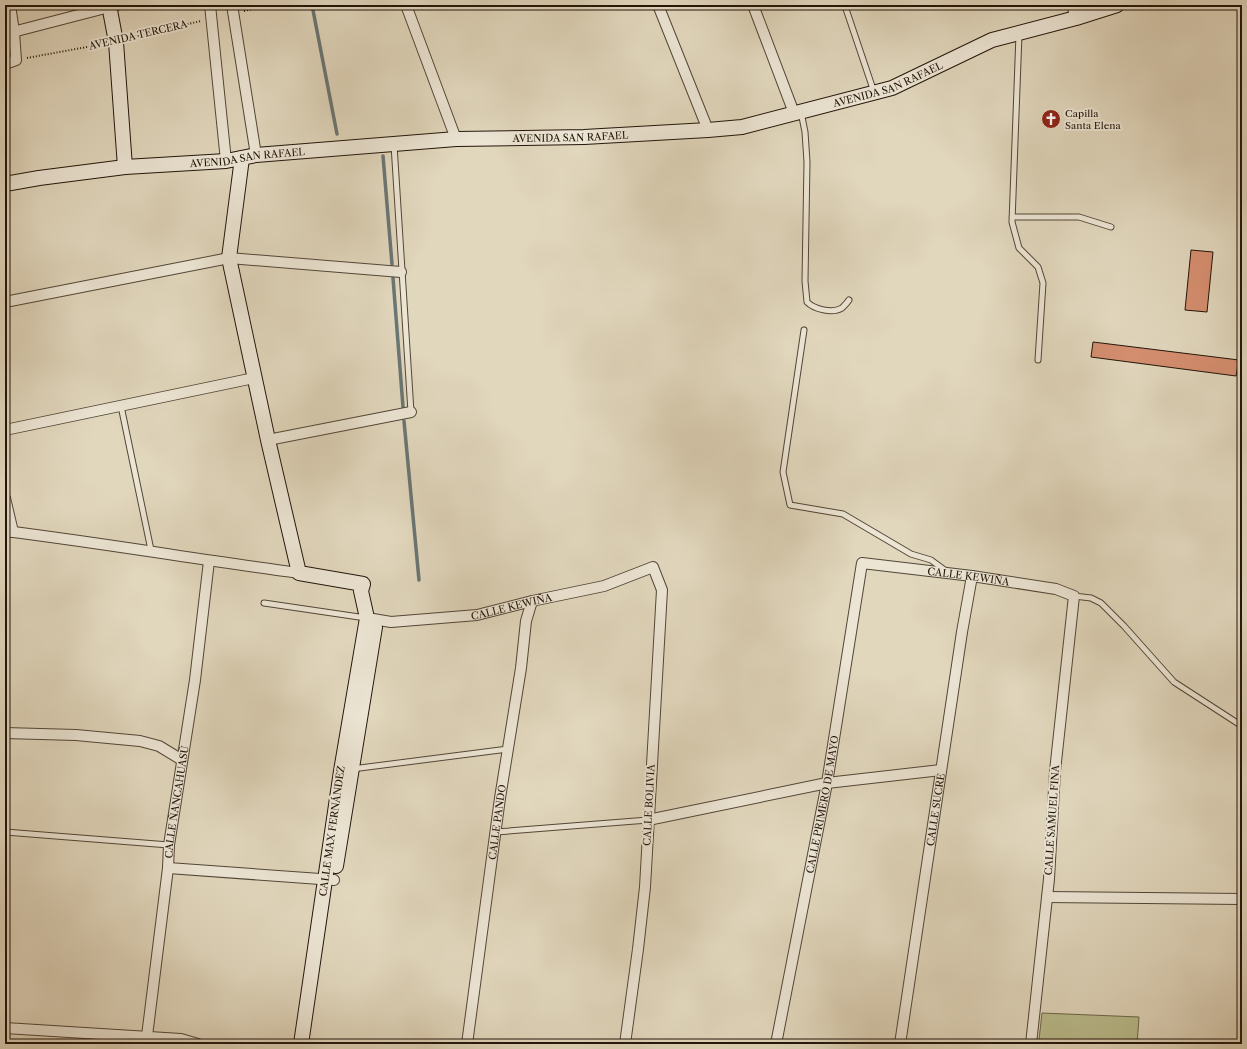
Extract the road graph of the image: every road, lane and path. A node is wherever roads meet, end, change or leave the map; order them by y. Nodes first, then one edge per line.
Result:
1 (10, 5) edge
2 (210, 5) edge
3 (270, 5) edge
4 (406, 5) edge
5 (658, 5) edge
6 (753, 5) edge
7 (1117, 5) edge
8 (112, 6) edge
9 (845, 6) edge
10 (233, 9) edge
11 (1074, 11) edge
12 (212, 18) junction
13 (1020, 32) junction
14 (10, 33) edge
15 (116, 42) junction
16 (16, 60) junction
17 (5, 64) edge
18 (875, 93) junction
19 (797, 112) junction
20 (708, 130) junction
21 (456, 139) junction
22 (394, 144) junction
23 (249, 157) junction
24 (226, 161) junction
25 (125, 166) junction
26 (5, 184) edge
27 (1012, 217) junction
28 (1111, 227) dead end
29 (229, 258) junction
30 (401, 272) junction
31 (849, 300) dead end
32 (5, 302) edge
33 (804, 330) dead end
34 (1038, 360) dead end
35 (254, 378) junction
36 (121, 406) junction
37 (411, 412) joint
38 (5, 430) edge
39 (268, 440) junction
40 (5, 498) edge
41 (9, 532) edge
42 (151, 550) junction
43 (209, 561) junction
44 (862, 563) joint
45 (653, 567) joint
46 (299, 573) junction
47 (948, 573) junction
48 (972, 576) junction
49 (1074, 596) junction
50 (532, 601) junction
51 (264, 603) dead end
52 (371, 619) junction
53 (1242, 726) edge
54 (5, 734) edge
55 (508, 749) junction
56 (182, 760) junction
57 (347, 770) junction
58 (941, 770) junction
59 (827, 783) junction
60 (648, 820) junction
61 (5, 832) edge
62 (495, 832) junction
63 (168, 845) junction
64 (168, 868) junction
65 (330, 880) junction
66 (1047, 897) junction
67 (1242, 899) edge
68 (5, 1028) edge
69 (147, 1040) edge
70 (198, 1044) edge
71 (301, 1044) edge
72 (310, 1044) edge
73 (467, 1044) edge
74 (625, 1044) edge
75 (776, 1044) edge
76 (900, 1044) edge
77 (1031, 1044) edge

1 - 14 street
2 - 12 street
3 - 10 path
4 - 21 street
5 - 20 street
6 - 19 street
7 - 11 street, AVENIDA SAN RAFAEL
8 - 14 street
8 - 15 street
9 - 18 lane
10 - 23 street
11 - 13 street, AVENIDA SAN RAFAEL
12 - 15 path, AVENIDA TERCERA
12 - 24 street
13 - 18 street, AVENIDA SAN RAFAEL
13 - 27 lane
14 - 16 street
15 - 16 path, AVENIDA TERCERA
15 - 25 street
16 - 17 street
18 - 19 street, AVENIDA SAN RAFAEL
19 - 20 street, AVENIDA SAN RAFAEL
19 - 31 lane
20 - 21 street, AVENIDA SAN RAFAEL
21 - 22 street, AVENIDA SAN RAFAEL
22 - 23 street, AVENIDA SAN RAFAEL
22 - 30 lane
23 - 24 street, AVENIDA SAN RAFAEL
23 - 29 street
24 - 25 street, AVENIDA SAN RAFAEL
25 - 26 street, AVENIDA SAN RAFAEL
27 - 28 lane
27 - 34 lane
29 - 30 street
29 - 32 street
29 - 35 street
30 - 37 lane
33 - 47 lane
35 - 36 street
35 - 39 street
36 - 38 street
36 - 42 lane
37 - 39 street
39 - 46 street
40 - 41 street
41 - 42 street
42 - 43 street
43 - 46 street
43 - 56 street, CALLE ÑANCAHUASÚ
44 - 47 street, CALLE KEWIÑA
44 - 59 street, CALLE PRIMERO DE MAYO
45 - 50 street, CALLE KEWIÑA
45 - 60 street, CALLE BOLIVIA
46 - 52 street
47 - 48 street, CALLE KEWIÑA
48 - 49 street, CALLE KEWIÑA
48 - 58 street, CALLE SUCRE
49 - 53 lane
49 - 66 street, CALLE SAMUEL FINA
50 - 52 street, CALLE KEWIÑA
50 - 55 street, CALLE PANDO
51 - 52 lane
52 - 57 street, CALLE MAX FERNÁNDEZ
54 - 56 street
55 - 57 lane
55 - 62 street, CALLE PANDO
56 - 63 street, CALLE ÑANCAHUASÚ
57 - 65 street, CALLE MAX FERNÁNDEZ
58 - 59 street
58 - 76 street, CALLE SUCRE
59 - 60 street
59 - 75 street, CALLE PRIMERO DE MAYO
60 - 62 lane
60 - 74 street, CALLE BOLIVIA
61 - 63 lane
62 - 73 street, CALLE PANDO
63 - 64 street, CALLE ÑANCAHUASÚ
64 - 65 street
64 - 69 street, CALLE ÑANCAHUASÚ
65 - 71 street, CALLE MAX FERNÁNDEZ
65 - 72 street, CALLE MAX FERNÁNDEZ
66 - 67 street
66 - 77 street, CALLE SAMUEL FINA
68 - 69 street
69 - 70 street

